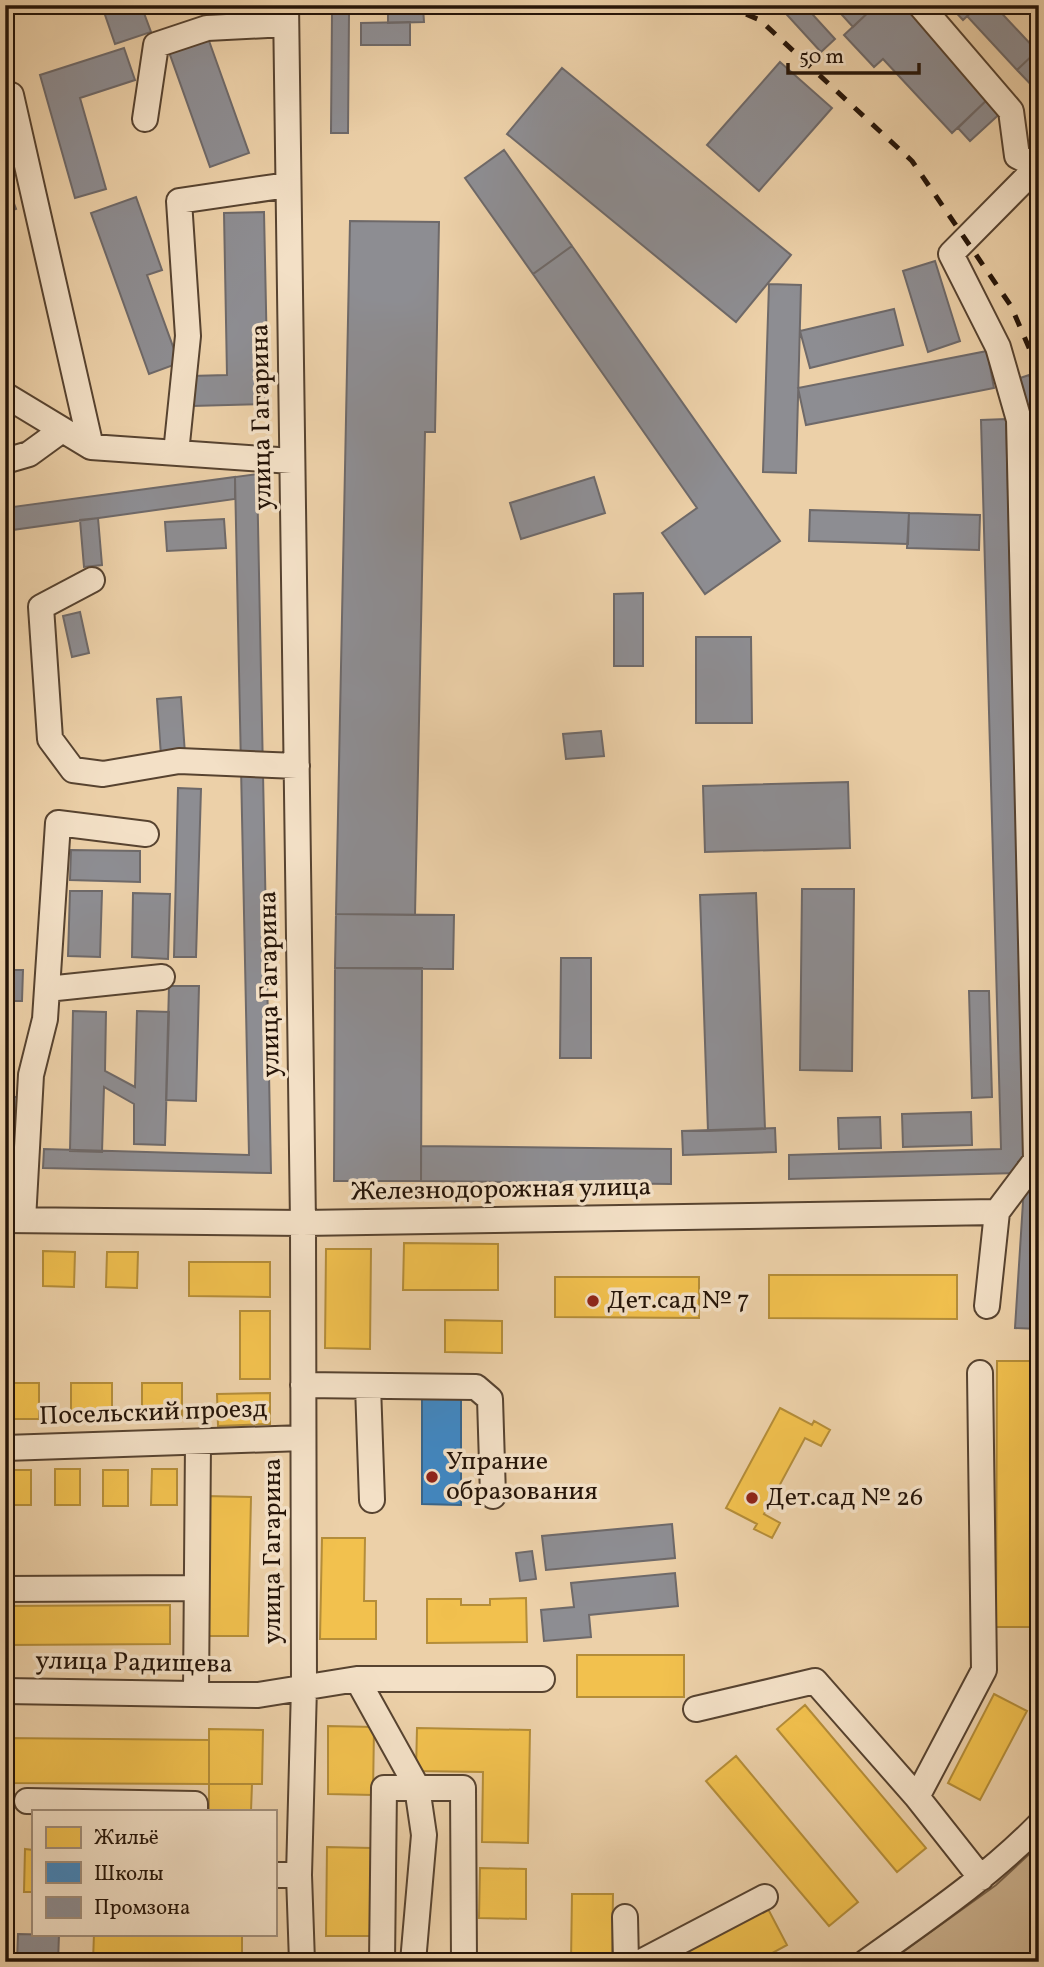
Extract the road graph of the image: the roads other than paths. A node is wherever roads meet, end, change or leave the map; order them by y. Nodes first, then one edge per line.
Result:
1 (920, 5) edge
2 (286, 15) edge
3 (11, 95) dead end
4 (145, 119) dead end
5 (1038, 165) edge
6 (288, 185) junction
7 (5, 395) edge
8 (62, 430) junction
9 (91, 447) junction
10 (176, 453) junction
11 (5, 461) edge
12 (292, 461) junction
13 (92, 580) dead end
14 (297, 766) junction
15 (146, 834) dead end
16 (162, 977) dead end
17 (47, 989) junction
18 (997, 1212) junction
19 (14, 1220) edge
20 (303, 1223) junction
21 (987, 1306) dead end
22 (980, 1373) dead end
23 (303, 1385) junction
24 (368, 1386) junction
25 (303, 1438) junction
26 (198, 1442) junction
27 (5, 1448) edge
28 (493, 1496) dead end
29 (372, 1500) dead end
30 (196, 1588) junction
31 (5, 1589) edge
32 (357, 1679) junction
33 (542, 1679) dead end
34 (303, 1687) junction
35 (5, 1691) edge
36 (196, 1693) junction
37 (696, 1709) dead end
38 (416, 1787) junction
39 (916, 1797) junction
40 (27, 1801) dead end
41 (195, 1810) edge
42 (1039, 1825) edge
43 (287, 1875) edge
44 (981, 1878) junction
45 (765, 1897) dead end
46 (625, 1917) dead end
47 (302, 1962) edge
48 (382, 1962) edge
49 (413, 1962) edge
50 (464, 1962) edge
51 (626, 1962) edge
52 (641, 1962) edge
53 (866, 1962) edge

1 - 5 street
2 - 4 street
2 - 6 street, улица Гагарина
3 - 9 street
5 - 18 street
6 - 10 street
6 - 12 street, улица Гагарина
7 - 8 street
8 - 9 street
8 - 11 street
9 - 10 street
10 - 12 street
12 - 14 street, улица Гагарина
13 - 14 street
14 - 20 street, улица Гагарина
15 - 17 street
16 - 17 street
17 - 19 street
18 - 20 street, Железнодорожная улица
18 - 21 street
19 - 20 street, Железнодорожная улица
20 - 23 street, улица Гагарина
22 - 39 street
23 - 24 street
23 - 25 street, улица Гагарина
24 - 28 street
24 - 29 street
25 - 26 street, Посельский проезд
25 - 34 street, улица Гагарина
26 - 27 street, Посельский проезд
26 - 30 street
30 - 31 street
30 - 36 street
32 - 33 street, улица Радищева
32 - 34 street, улица Радищева
32 - 38 street
34 - 36 street, улица Радищева
34 - 43 street, улица Гагарина
35 - 36 street, улица Радищева
37 - 39 street
38 - 48 street
38 - 49 street
38 - 50 street
39 - 44 street
40 - 41 street
42 - 44 street
43 - 47 street, улица Гагарина
44 - 53 street
45 - 52 street
46 - 51 street

